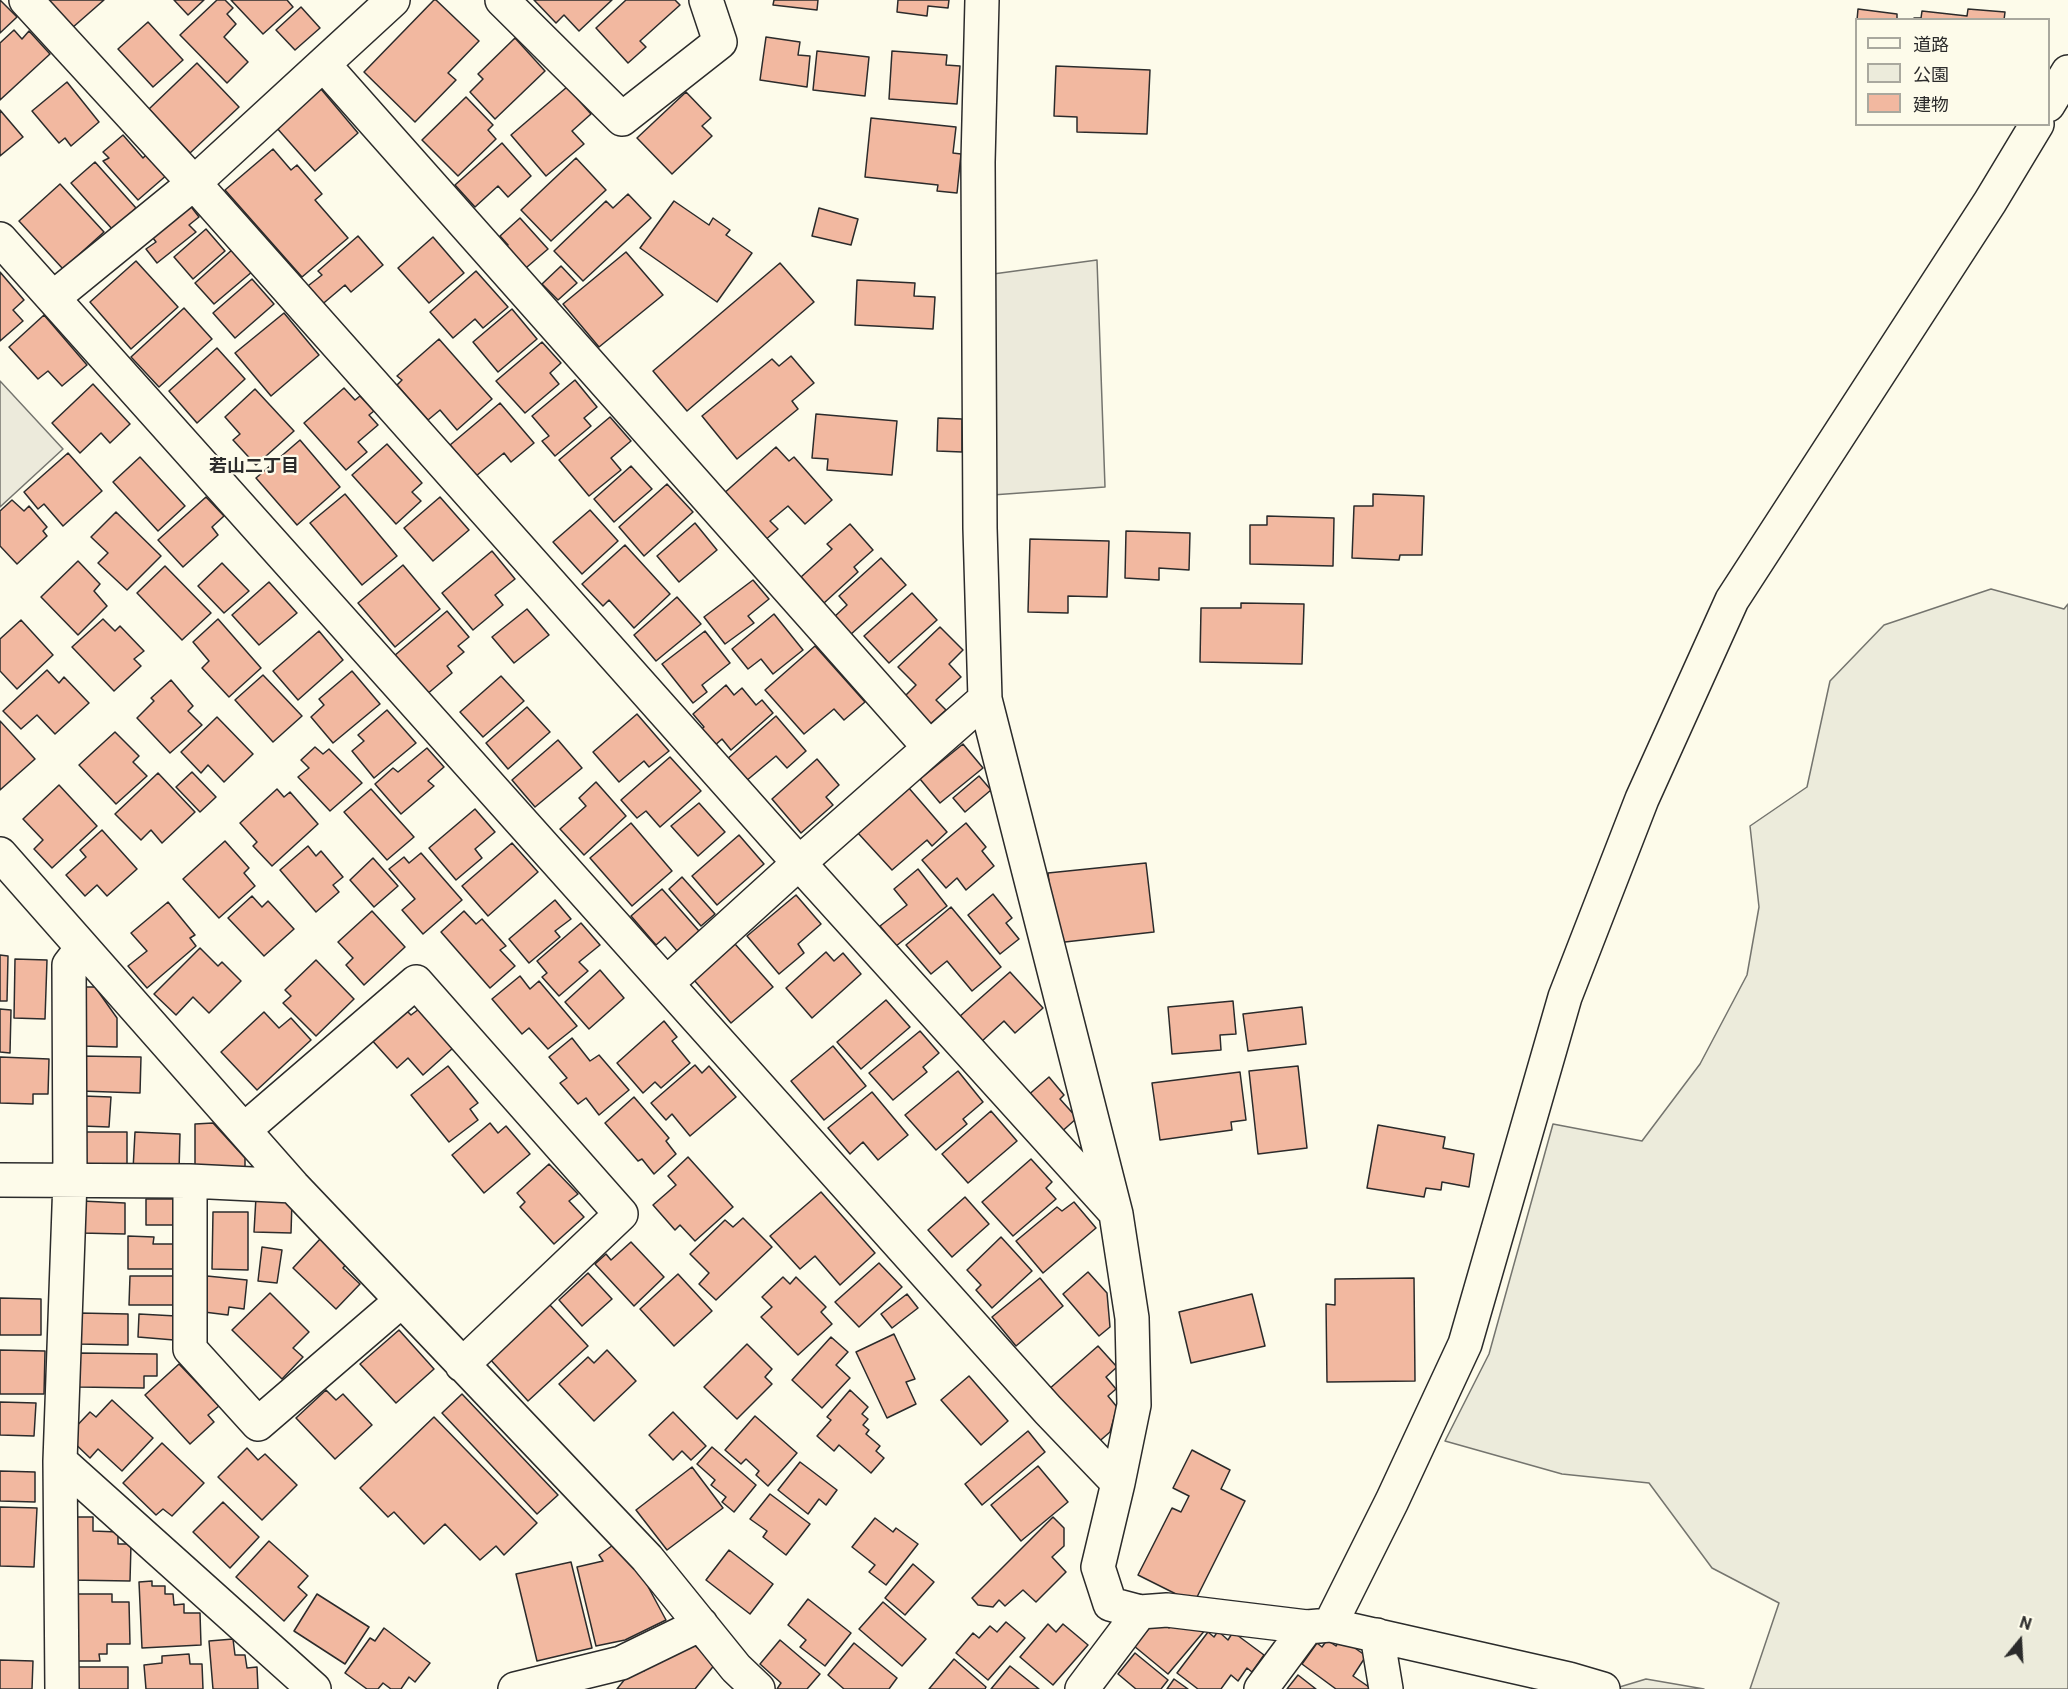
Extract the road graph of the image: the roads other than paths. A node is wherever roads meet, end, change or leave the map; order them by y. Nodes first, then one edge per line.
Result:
1 (26, 0) edge
2 (393, 0) edge
3 (502, 0) edge
4 (706, 0) edge
5 (982, 0) edge
6 (324, 65) junction
7 (2068, 72) edge
8 (2050, 103) edge
9 (2036, 126) edge
10 (194, 183) junction
11 (0, 239) edge
12 (53, 298) junction
13 (986, 699) junction
14 (929, 747) junction
15 (0, 854) edge
16 (799, 863) junction
17 (82, 948) junction
18 (667, 983) junction
19 (244, 1130) junction
20 (0, 1180) edge
21 (70, 1180) junction
22 (190, 1181) junction
23 (293, 1186) junction
24 (1116, 1214) junction
25 (401, 1301) junction
26 (462, 1365) junction
27 (60, 1461) junction
28 (1118, 1483) junction
29 (1140, 1612) junction
30 (701, 1624) junction
31 (1318, 1626) junction
32 (1377, 1635) junction
33 (62, 1689) edge
34 (314, 1689) edge
35 (515, 1689) edge
36 (759, 1689) edge
37 (1082, 1689) edge
38 (1261, 1689) edge
39 (1386, 1689) edge
40 (1603, 1689) edge

1 - 10 street
2 - 6 street
3 - 4 street
5 - 13 street
6 - 10 street
6 - 14 street
7 - 8 street
9 - 31 street
10 - 12 street
10 - 16 street
11 - 12 street
12 - 18 street
13 - 14 street
13 - 24 street
14 - 16 street
15 - 17 street
16 - 18 street
16 - 24 street
17 - 19 street
17 - 21 street
18 - 28 street
19 - 23 street
19 - 26 street
20 - 21 street
21 - 22 street
21 - 27 street
22 - 23 street
22 - 25 street
23 - 25 street
24 - 28 street
25 - 26 street
26 - 30 street
27 - 33 street
27 - 34 street
28 - 29 street
29 - 31 street
29 - 37 street
30 - 35 street
30 - 36 street
31 - 32 street
31 - 38 street
32 - 39 street
32 - 40 street

